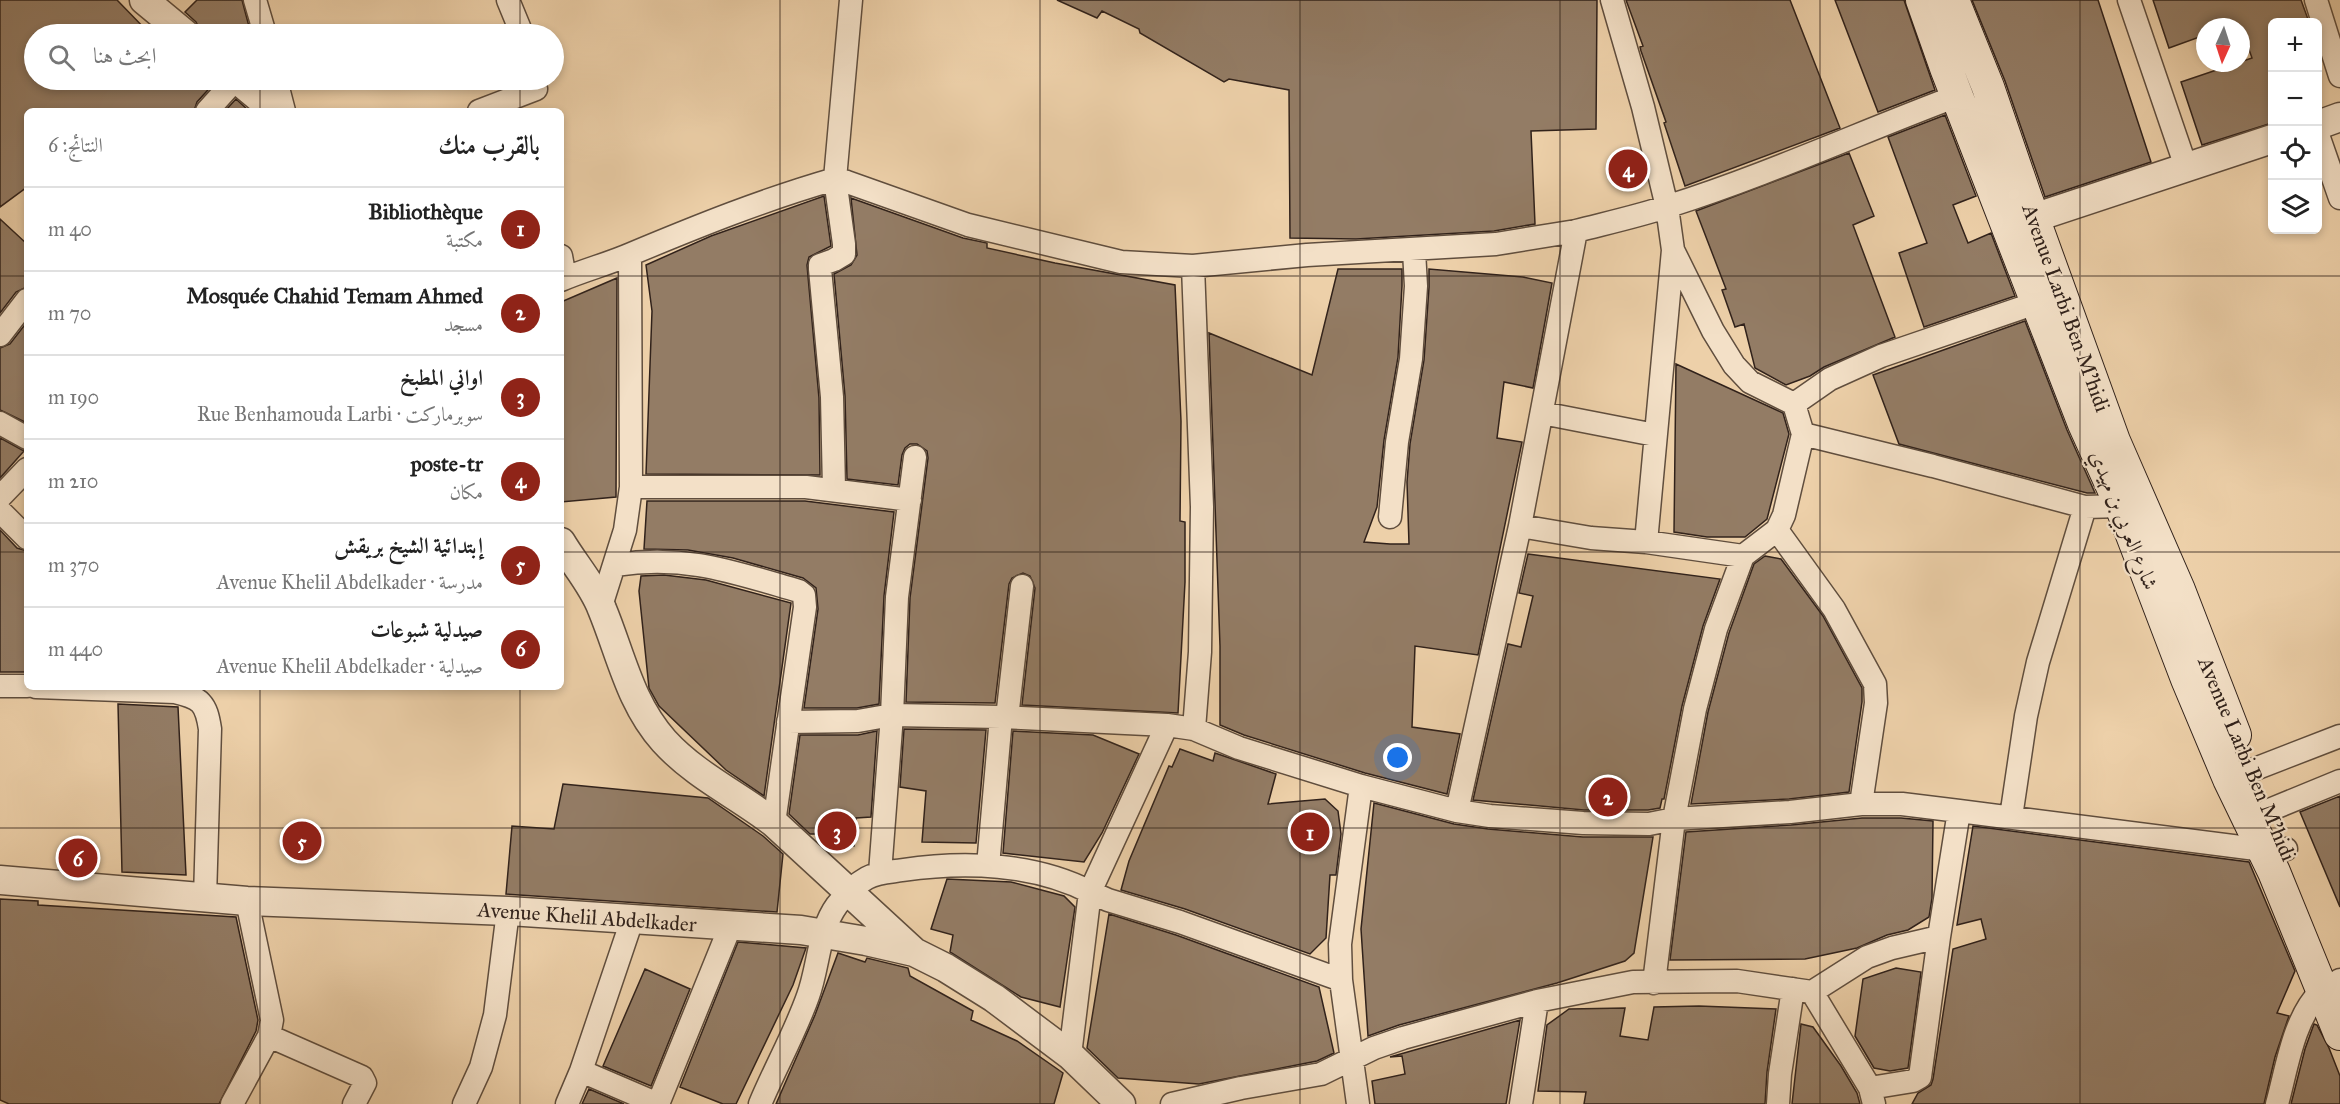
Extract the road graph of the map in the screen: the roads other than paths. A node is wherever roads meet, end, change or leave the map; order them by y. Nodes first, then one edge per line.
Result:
1 (144, 0) edge
2 (255, 0) edge
3 (508, 0) edge
4 (851, 0) edge
5 (1612, 0) edge
6 (1922, 0) edge
7 (1953, 0) edge
8 (2129, 0) edge
9 (2316, 0) edge
10 (173, 24) edge
11 (262, 24) edge
12 (518, 24) edge
13 (2340, 76) edge
14 (227, 90) edge
15 (249, 90) edge
16 (279, 90) edge
17 (537, 93) edge
18 (1957, 96) junction
19 (210, 108) edge
20 (270, 108) edge
21 (283, 108) edge
22 (489, 108) edge
23 (2340, 117) edge
24 (2322, 124) edge
25 (2268, 140) edge
26 (2322, 146) edge
27 (2186, 167) junction
28 (835, 179) junction
29 (2340, 198) edge
30 (1667, 207) junction
31 (2021, 222) junction
32 (1576, 231) junction
33 (1673, 250) junction
34 (1414, 251) junction
35 (630, 255) junction
36 (1193, 266) junction
37 (564, 279) edge
38 (2036, 303) junction
39 (24, 304) edge
40 (0, 335) edge
41 (1794, 404) junction
42 (1542, 413) junction
43 (0, 423) edge
44 (1803, 434) junction
45 (1655, 435) junction
46 (24, 436) edge
47 (915, 457) dead end
48 (24, 472) edge
49 (632, 487) junction
50 (834, 489) junction
51 (0, 497) edge
52 (910, 500) junction
53 (2132, 503) junction
54 (2085, 507) junction
55 (0, 511) edge
56 (1390, 517) dead end
57 (1520, 526) junction
58 (1777, 530) junction
59 (24, 535) edge
60 (1646, 542) junction
61 (564, 547) edge
62 (1743, 556) junction
63 (616, 565) junction
64 (1022, 586) dead end
65 (601, 606) junction
66 (0, 686) edge
67 (24, 686) edge
68 (125, 690) edge
69 (892, 716) junction
70 (1004, 717) junction
71 (788, 722) junction
72 (1167, 725) junction
73 (1194, 729) junction
74 (2340, 736) edge
75 (2239, 775) junction
76 (2340, 781) edge
77 (1360, 786) junction
78 (1861, 804) junction
79 (1456, 811) junction
80 (1959, 811) junction
81 (2267, 811) junction
82 (2011, 818) junction
83 (1674, 819) junction
84 (774, 823) junction
85 (2275, 850) junction
86 (988, 866) junction
87 (880, 873) junction
88 (0, 880) edge
89 (849, 892) junction
90 (1090, 892) junction
91 (205, 898) junction
92 (247, 901) junction
93 (508, 911) junction
94 (632, 920) junction
95 (730, 927) junction
96 (823, 932) junction
97 (1939, 937) junction
98 (914, 952) junction
99 (1341, 980) junction
100 (1654, 982) junction
101 (2334, 983) edge
102 (1803, 991) junction
103 (1537, 1001) junction
104 (2340, 1035) edge
105 (269, 1036) junction
106 (1070, 1056) junction
107 (1350, 1059) junction
108 (581, 1071) junction
109 (1872, 1096) edge
110 (1107, 1098) edge
111 (232, 1104) edge
112 (354, 1104) edge
113 (464, 1104) edge
114 (567, 1104) edge
115 (658, 1104) edge
116 (760, 1104) edge
117 (1172, 1104) edge
118 (1358, 1104) edge
119 (1521, 1104) edge
120 (1778, 1104) edge
121 (2277, 1104) edge

1 - 10 street
2 - 11 street
3 - 12 street
4 - 28 street
5 - 30 street
6 - 18 main road, شارع العربي بن مهيدي
7 - 31 main road, Avenue Larbi Ben M'hidi
8 - 27 street
9 - 13 street
14 - 19 street
15 - 20 street
16 - 21 street
17 - 22 street
18 - 30 street
18 - 31 main road, شارع العربي بن مهيدي
23 - 24 street
25 - 27 street
26 - 29 street
27 - 31 street
28 - 35 street
28 - 36 street
28 - 50 street
30 - 32 street
30 - 33 street
31 - 38 main road, شارع العربي بن مهيدي
31 - 53 main road, Avenue Larbi Ben M'hidi
32 - 34 street
32 - 42 street
33 - 41 street
33 - 45 street
34 - 36 street
34 - 56 street
35 - 37 street
35 - 49 street
36 - 73 street
38 - 41 street
38 - 53 main road, شارع العربي بن مهيدي
39 - 40 street
41 - 44 street
42 - 45 street
42 - 57 street
43 - 46 street
44 - 54 street
44 - 58 street
45 - 60 street
47 - 52 street
48 - 51 street
49 - 50 street
49 - 63 street
50 - 52 street
52 - 69 street
53 - 54 street
53 - 75 main road, شارع العربي بن مهيدي
54 - 82 street
55 - 59 street
57 - 60 street
57 - 79 street
58 - 62 street
58 - 78 street
60 - 62 street
61 - 65 street
62 - 83 street
63 - 65 street
63 - 71 street
64 - 70 street
65 - 84 street
66 - 67 street
68 - 91 street
69 - 70 street
69 - 71 street
69 - 87 street
70 - 72 street
70 - 86 street
71 - 84 street
72 - 73 street
72 - 90 street
73 - 77 street
74 - 75 street
75 - 81 main road, Avenue Larbi Ben M'hidi
75 - 85 main road, شارع العربي بن مهيدي
76 - 81 street
77 - 79 street
77 - 99 street
78 - 80 street
78 - 83 street
79 - 83 street
80 - 82 street
80 - 97 street
81 - 85 main road, Avenue Larbi Ben M'hidi
82 - 85 street
83 - 100 street
84 - 89 street
85 - 101 main road, شارع العربي بن مهيدي
86 - 87 street
86 - 90 street
87 - 89 street
88 - 91 street, Avenue Khelil Abdelkader
89 - 96 street
89 - 98 street
90 - 99 street
90 - 106 street
91 - 92 street, Avenue Khelil Abdelkader
92 - 93 street, Avenue Khelil Abdelkader
92 - 105 street
93 - 94 street, Avenue Khelil Abdelkader
93 - 113 street
94 - 95 street, Avenue Khelil Abdelkader
94 - 108 street
95 - 96 street, Avenue Khelil Abdelkader
95 - 115 street
96 - 98 street, Avenue Khelil Abdelkader
96 - 116 street
97 - 102 street
97 - 109 street
98 - 106 street, Avenue Khelil Abdelkader
99 - 107 street
100 - 102 street
100 - 103 street
101 - 104 main road, شارع العربي بن مهيدي
101 - 121 street
102 - 109 street
102 - 120 street
103 - 107 street
103 - 119 street
105 - 111 street
105 - 112 street
106 - 110 street, Avenue Khelil Abdelkader
107 - 117 street
107 - 118 street
108 - 114 street
108 - 115 street

